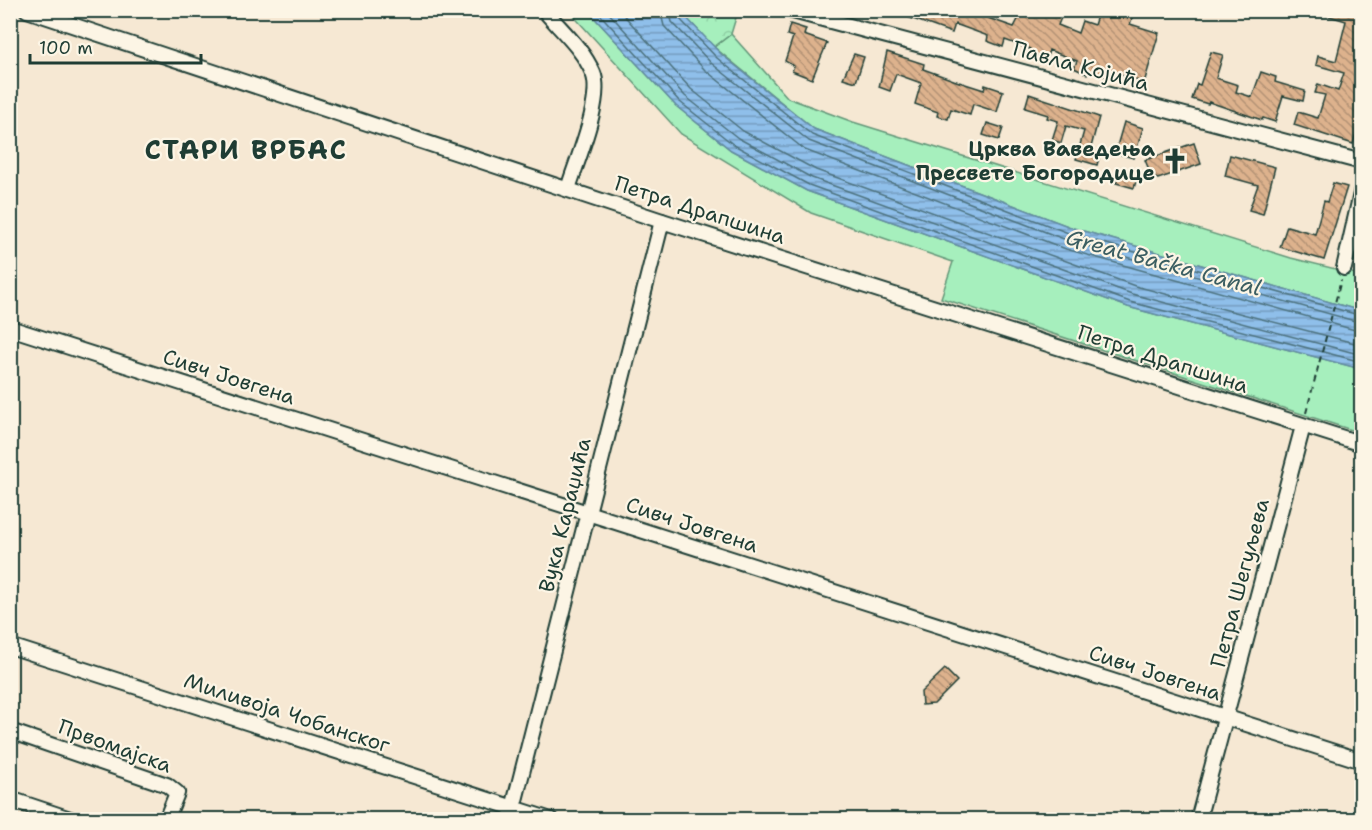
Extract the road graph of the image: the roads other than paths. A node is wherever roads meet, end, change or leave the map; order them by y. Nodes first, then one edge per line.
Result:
1 (27, 10) edge
2 (544, 10) edge
3 (789, 10) edge
4 (1362, 162) edge
5 (568, 189) junction
6 (1362, 189) edge
7 (662, 221) junction
8 (1344, 268) road end
9 (10, 328) edge
10 (1303, 426) junction
11 (1362, 444) edge
12 (587, 514) junction
13 (10, 646) edge
14 (1226, 717) junction
15 (10, 731) edge
16 (1362, 761) edge
17 (10, 799) edge
18 (512, 813) edge
19 (74, 819) edge
20 (166, 819) edge
21 (551, 819) edge
22 (1197, 819) edge

1 - 5 street, Петра Драпшина
2 - 5 street
3 - 4 street, Павла Којића
5 - 7 street, Петра Драпшина
6 - 8 street
7 - 10 street, Петра Драпшина
7 - 12 street, Вука Караџића
9 - 12 street, Сивч Јовгена
10 - 11 street, Петра Драпшина
10 - 14 street, Петра Шегуљева
12 - 14 street, Сивч Јовгена
12 - 18 street, Вука Караџића
13 - 18 street, Миливоја Чобанског
14 - 16 street, Сивч Јовгена
14 - 22 street, Петра Шегуљева
15 - 20 street, Првомајска
17 - 19 street
18 - 21 street, Миливоја Чобанског

